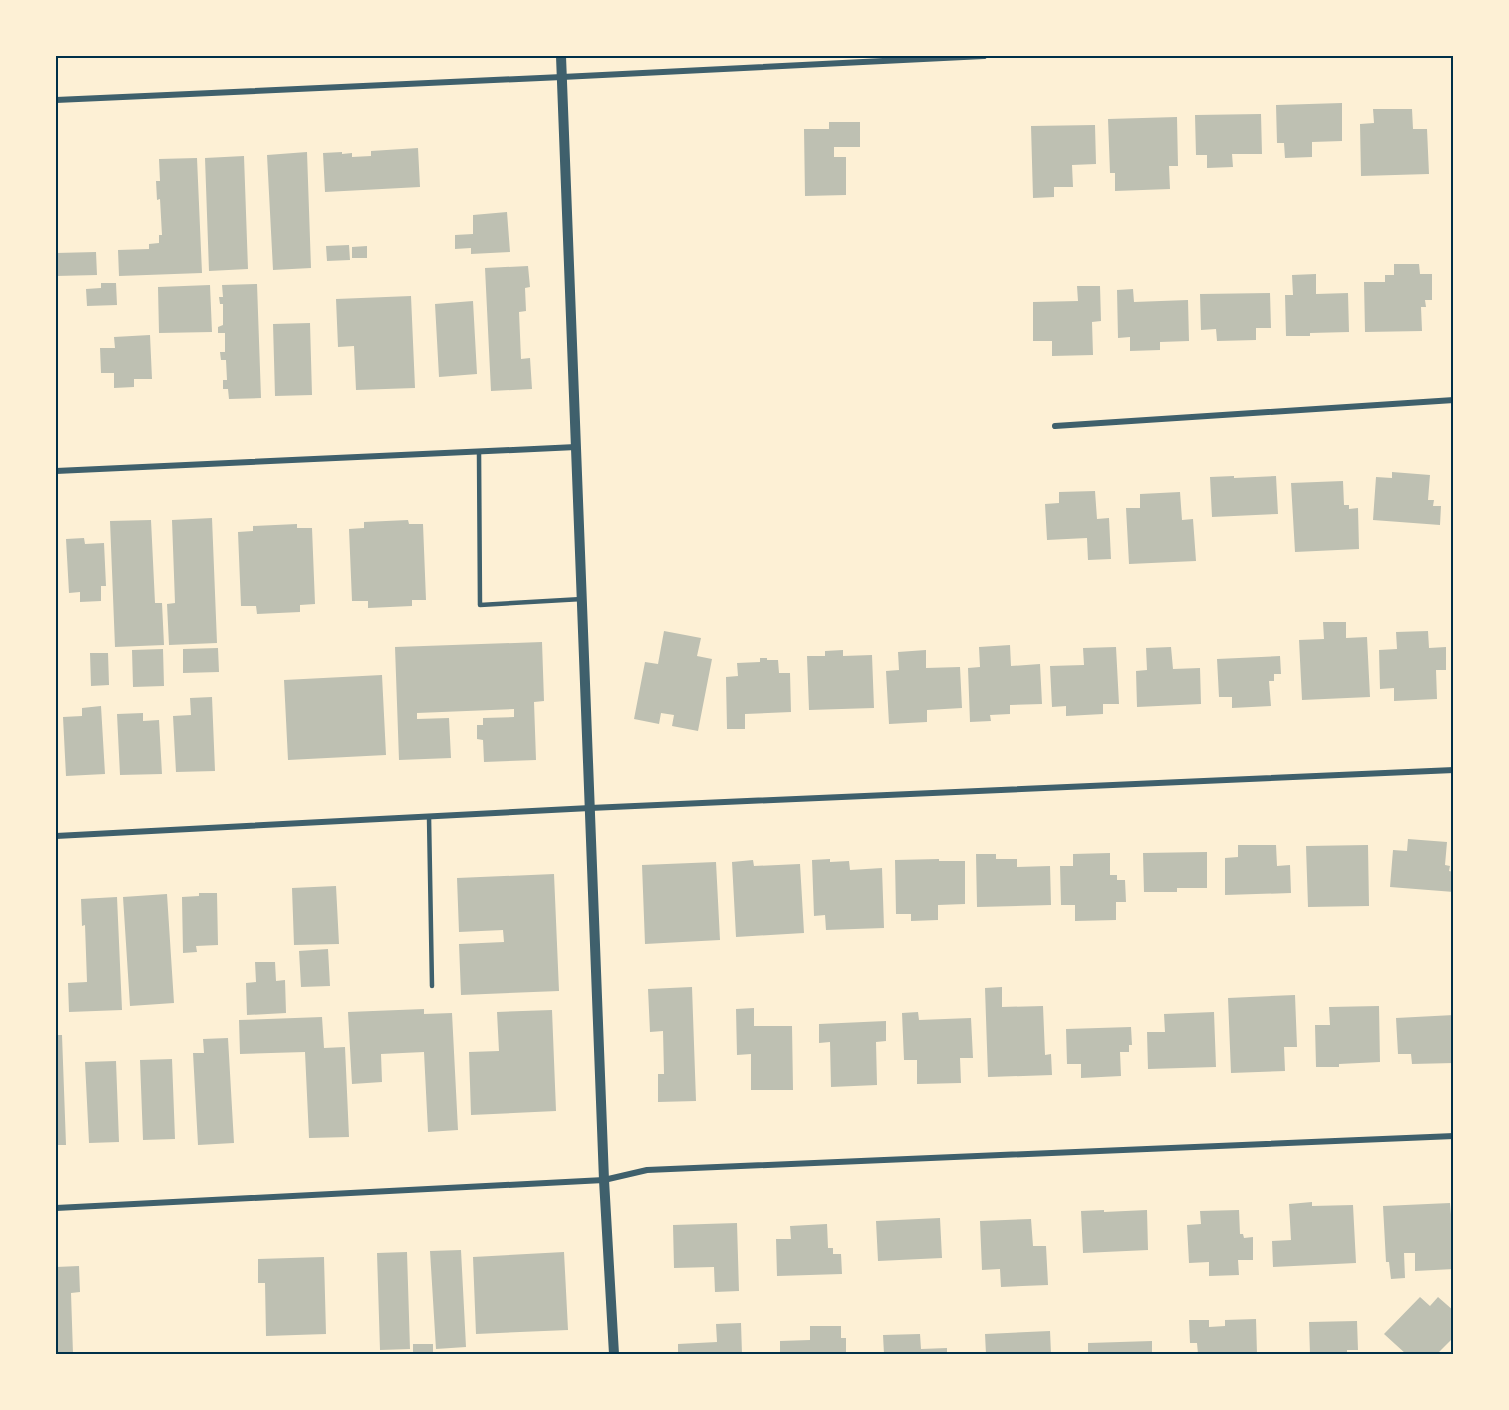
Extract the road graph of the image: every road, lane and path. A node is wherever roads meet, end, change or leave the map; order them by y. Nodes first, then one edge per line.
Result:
1 (561, 56) edge
2 (964, 56) edge
3 (984, 56) edge
4 (562, 77) junction
5 (56, 100) edge
6 (1454, 400) edge
7 (1055, 426) dead end
8 (576, 447) junction
9 (479, 452) junction
10 (56, 471) edge
11 (582, 599) junction
12 (1454, 770) edge
13 (590, 808) junction
14 (429, 816) junction
15 (56, 836) edge
16 (432, 986) dead end
17 (1454, 1136) edge
18 (604, 1180) junction
19 (56, 1208) edge
20 (614, 1354) edge

1 - 4 street
2 - 3 street
2 - 4 street
4 - 5 street
4 - 8 street
6 - 7 street
8 - 9 street
8 - 11 street
9 - 10 street
9 - 11 lane
11 - 13 street
12 - 13 street
13 - 14 street
13 - 18 street
14 - 15 street
14 - 16 lane
17 - 18 street
18 - 19 street
18 - 20 street

